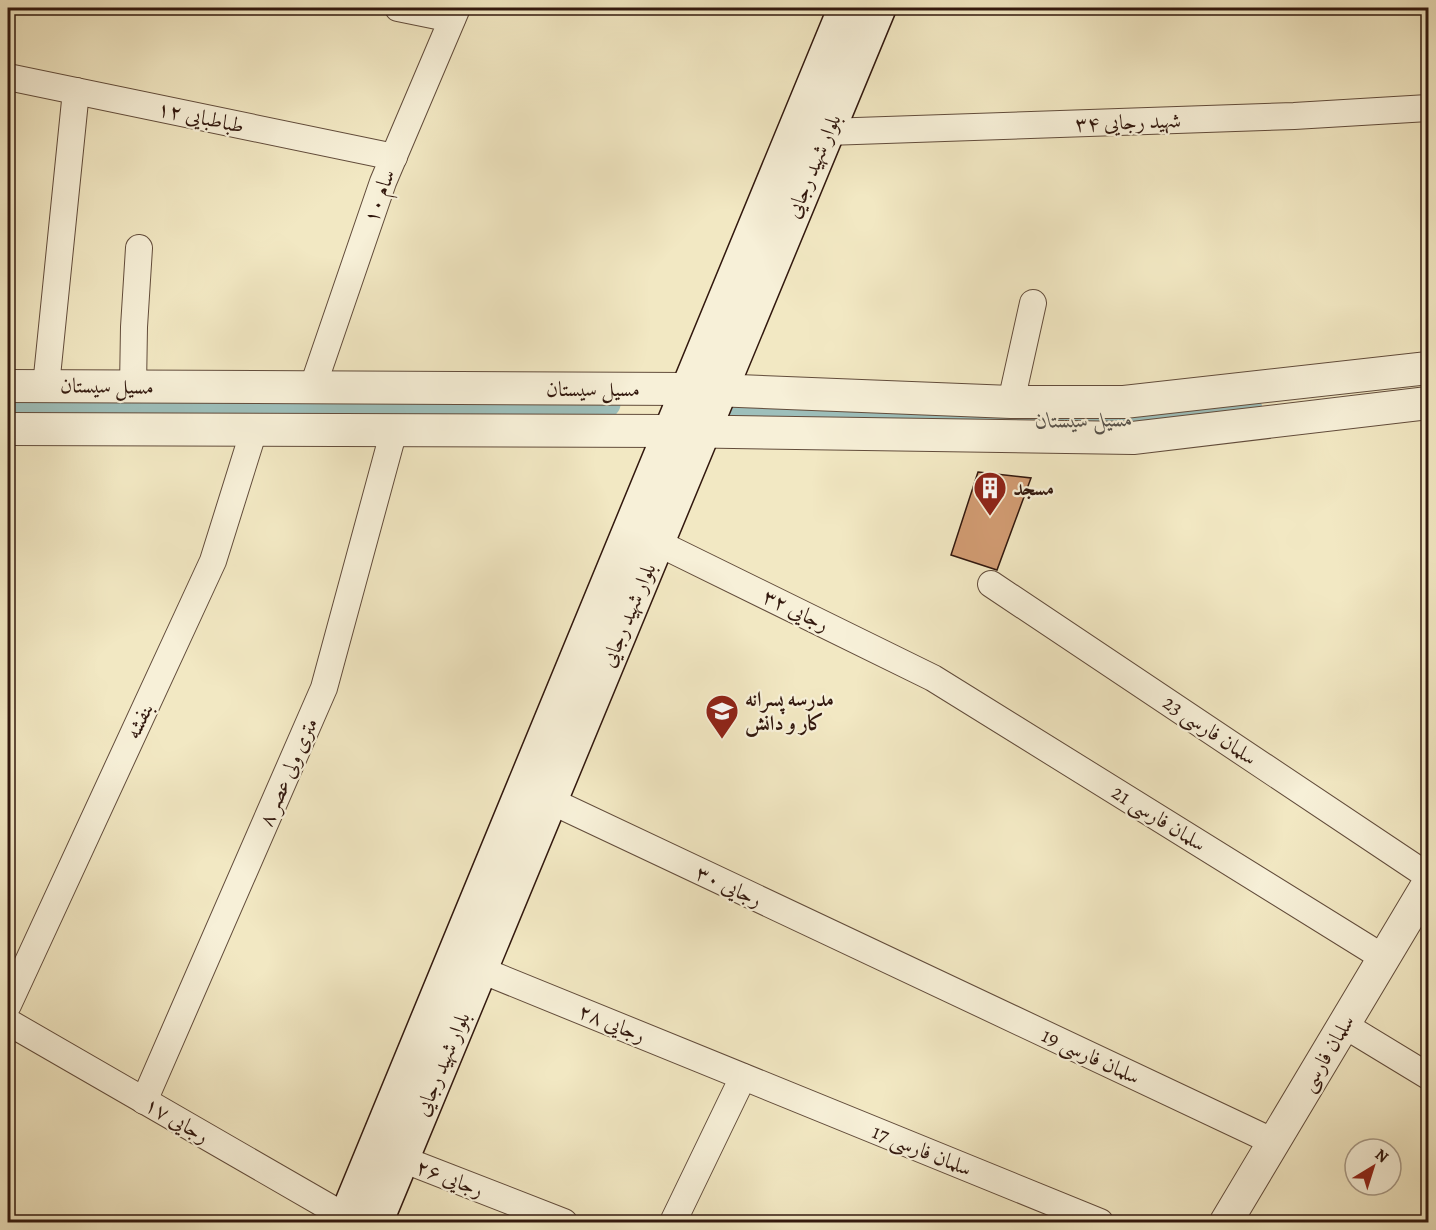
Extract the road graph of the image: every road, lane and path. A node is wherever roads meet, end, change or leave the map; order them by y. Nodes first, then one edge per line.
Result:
1 (398, 8) edge
2 (845, 8) edge
3 (879, 8) edge
4 (454, 14) edge
5 (8, 77) edge
6 (76, 91) junction
7 (1428, 108) edge
8 (828, 132) junction
9 (394, 157) junction
10 (139, 248) dead end
11 (1033, 303) dead end
12 (1428, 368) edge
13 (8, 386) edge
14 (46, 386) junction
15 (133, 387) junction
16 (312, 388) junction
17 (688, 389) junction
18 (721, 390) junction
19 (1003, 402) junction
20 (1428, 403) edge
21 (8, 429) edge
22 (254, 430) junction
23 (394, 430) junction
24 (671, 431) junction
25 (704, 431) junction
26 (996, 436) junction
27 (658, 543) junction
28 (991, 584) dead end
29 (933, 678) joint
30 (551, 801) junction
31 (1428, 876) edge
32 (1428, 884) edge
33 (1384, 958) junction
34 (481, 970) junction
35 (907, 970) joint
36 (8, 1005) edge
37 (8, 1022) edge
38 (1344, 1025) junction
39 (1428, 1076) edge
40 (743, 1077) junction
41 (144, 1101) junction
42 (1274, 1142) junction
43 (402, 1159) junction
44 (355, 1221) edge
45 (564, 1222) edge
46 (673, 1222) edge
47 (1100, 1222) edge
48 (1226, 1222) edge

1 - 4 street
2 - 17 main road, بلوار شهید رجایی
3 - 8 main road, بلوار شهید رجایی
4 - 9 street, سام ۱۰
5 - 6 street, طباطبایی ۱۲
6 - 9 street, طباطبایی ۱۲
6 - 14 street
7 - 8 street, شهید رجایی ۳۴
8 - 18 main road, بلوار شهید رجایی
9 - 16 street, سام ۱۰
10 - 15 street
11 - 19 street
12 - 19 street, مسیل سیستان
13 - 14 street, مسیل سیستان
14 - 15 street, مسیل سیستان
15 - 16 street, مسیل سیستان
16 - 17 street, مسیل سیستان
17 - 18 street, مسیل سیستان
17 - 24 main road, بلوار شهید رجایی
18 - 19 street, مسیل سیستان
18 - 25 main road, بلوار شهید رجایی
19 - 26 street
20 - 26 street, مسیل سیستان
21 - 22 street, مسیل سیستان
22 - 23 street, مسیل سیستان
22 - 36 street, بنفشه
23 - 24 street, مسیل سیستان
23 - 41 street, ۸ متری ولی عصر
24 - 25 street, مسیل سیستان
24 - 44 main road, بلوار شهید رجایی
25 - 26 street, مسیل سیستان
25 - 27 main road, بلوار شهید رجایی
27 - 29 street, رجایی ۳۲
27 - 30 main road, بلوار شهید رجایی
28 - 31 street, سلمان فارسی 23
29 - 33 street, سلمان فارسی 21
30 - 34 main road, بلوار شهید رجایی
30 - 35 street, رجایی ۳۰
32 - 33 street, سلمان فارسی
33 - 38 street, سلمان فارسی
34 - 40 street, رجایی ۲۸
34 - 43 main road, بلوار شهید رجایی
35 - 42 street, سلمان فارسی 19
37 - 41 street, رجایی ۱۷
38 - 39 street
38 - 42 street, سلمان فارسی
40 - 46 street
40 - 47 street, سلمان فارسی 17
41 - 44 street, رجایی ۱۷
42 - 48 street, سلمان فارسی
43 - 44 main road, بلوار شهید رجایی
43 - 45 street, رجایی ۲۶

